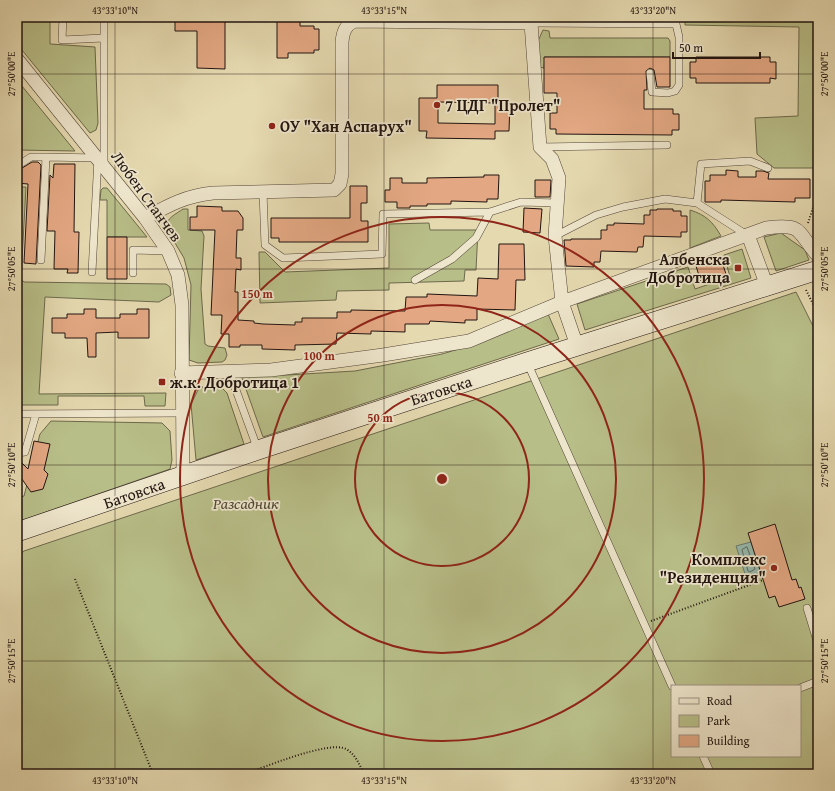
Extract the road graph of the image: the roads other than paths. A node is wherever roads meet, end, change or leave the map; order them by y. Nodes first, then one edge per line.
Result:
1 (63, 17) edge
2 (104, 17) edge
3 (354, 19) edge
4 (461, 20) edge
5 (676, 20) edge
6 (531, 23) junction
7 (103, 38) junction
8 (17, 59) edge
9 (650, 73) dead end
10 (668, 145) dead end
11 (540, 146) junction
12 (46, 157) junction
13 (101, 162) junction
14 (17, 166) edge
15 (768, 168) dead end
16 (263, 192) junction
17 (557, 203) junction
18 (698, 203) junction
19 (490, 212) junction
20 (145, 218) junction
21 (748, 235) junction
22 (555, 236) junction
23 (168, 251) junction
24 (818, 256) edge
25 (41, 260) dead end
26 (818, 270) edge
27 (92, 272) dead end
28 (133, 273) dead end
29 (415, 280) dead end
30 (767, 286) junction
31 (562, 302) junction
32 (577, 346) junction
33 (527, 362) junction
34 (229, 371) junction
35 (181, 373) junction
36 (181, 413) junction
37 (17, 414) edge
38 (36, 414) junction
39 (258, 450) junction
40 (17, 453) edge
41 (183, 477) junction
42 (43, 524) junction
43 (17, 532) edge
44 (17, 535) edge
45 (807, 608) dead end
46 (818, 644) edge
47 (818, 681) edge
48 (672, 685) edge
49 (801, 688) edge
50 (703, 757) edge
51 (711, 774) edge

1 - 7 lane
2 - 7 lane
3 - 4 street
3 - 16 street
4 - 6 street
5 - 6 lane
5 - 9 lane
6 - 11 street
7 - 13 lane
8 - 13 street, Любен Станчев
10 - 11 lane
11 - 17 street
12 - 13 lane
12 - 14 lane
12 - 25 lane
13 - 20 street, Любен Станчев
13 - 27 lane
15 - 18 lane
16 - 19 lane
16 - 20 street
17 - 19 lane
17 - 22 street
18 - 21 lane
18 - 22 lane
19 - 29 lane
20 - 23 street, Любен Станчев
21 - 24 street
21 - 30 street
21 - 31 street
22 - 31 street
23 - 28 lane
23 - 35 street, Любен Станчев
26 - 30 street, Батовска
30 - 32 street, Батовска
31 - 32 street
31 - 34 street
32 - 33 street, Батовска
33 - 39 street, Батовска
33 - 48 lane
34 - 35 street
34 - 39 lane
35 - 36 street, Любен Станчев
36 - 38 lane
36 - 41 street, Любен Станчев
37 - 38 lane
38 - 40 lane
39 - 41 street, Батовска
41 - 42 street, Батовска
42 - 43 street, Батовска
42 - 44 street, Батовска
45 - 46 lane
47 - 49 lane
50 - 51 lane

